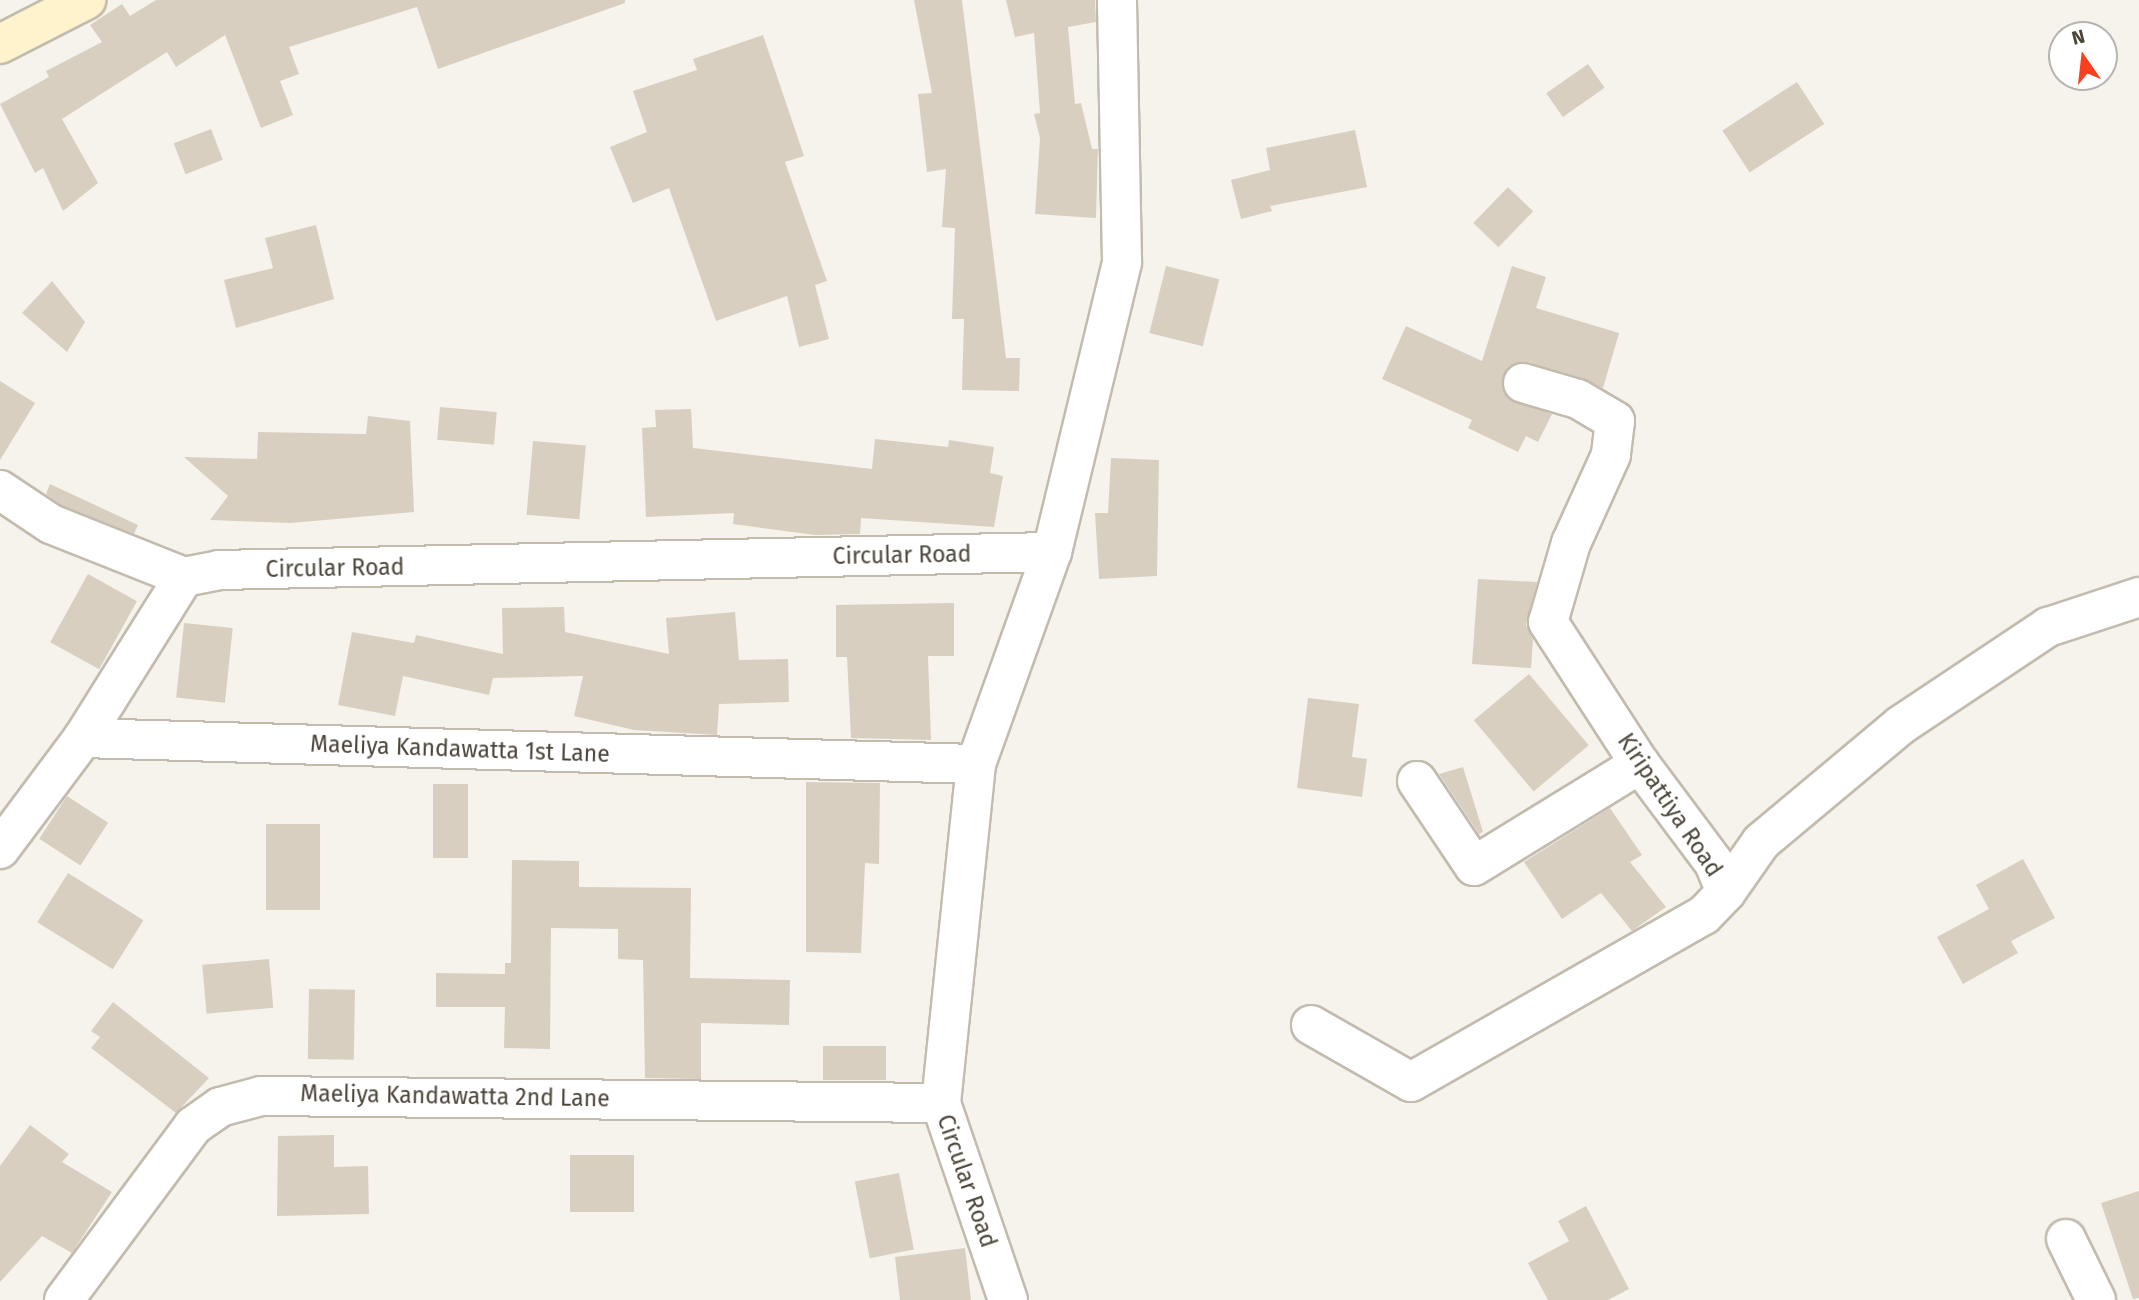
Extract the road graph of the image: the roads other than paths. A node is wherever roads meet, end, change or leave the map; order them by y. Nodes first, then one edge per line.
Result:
1 (86, 0) edge
2 (1117, 0) edge
3 (0, 44) edge
4 (1523, 383) dead end
5 (0, 490) edge
6 (1052, 552) junction
7 (184, 577) junction
8 (2139, 597) edge
9 (83, 738) junction
10 (976, 764) junction
11 (1640, 764) junction
12 (1417, 781) dead end
13 (0, 849) edge
14 (1726, 892) junction
15 (1311, 1026) dead end
16 (941, 1104) junction
17 (2066, 1239) dead end
18 (64, 1300) edge
19 (1007, 1300) edge
20 (2096, 1300) edge

1 - 3 main road
2 - 6 street
4 - 11 street, Kiripattiya Road
5 - 7 street
6 - 7 street, Circular Road
6 - 10 street, Circular Road
7 - 9 street
8 - 14 street, Kiripattiya Road
9 - 10 street, Maeliya Kandawatta 1st Lane
9 - 13 street
10 - 16 street, Circular Road
11 - 12 street
11 - 14 street, Kiripattiya Road
14 - 15 street
16 - 18 street, Maeliya Kandawatta 2nd Lane
16 - 19 street, Circular Road
17 - 20 street

